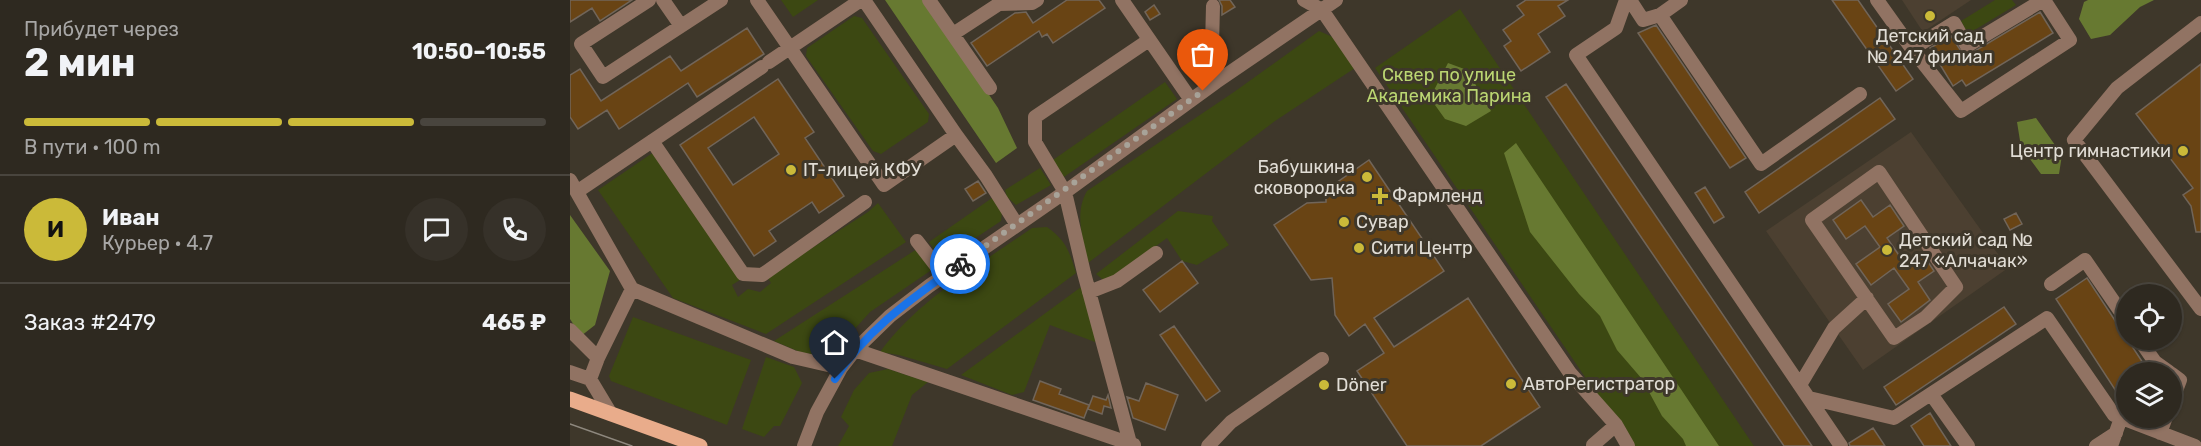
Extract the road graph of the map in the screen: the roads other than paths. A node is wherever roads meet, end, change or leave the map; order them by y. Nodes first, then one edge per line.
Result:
1 (649, 0) edge
2 (663, 0) edge
3 (721, 0) edge
4 (757, 0) edge
5 (862, 0) edge
6 (929, 0) edge
7 (1037, 0) edge
8 (1122, 0) edge
9 (1304, 0) edge
10 (1336, 0) edge
11 (1628, 0) edge
12 (1681, 0) edge
13 (1877, 0) edge
14 (2044, 0) edge
15 (1213, 6) dead end
16 (1322, 10) junction
17 (1660, 15) junction
18 (2201, 23) edge
19 (681, 26) junction
20 (953, 34) junction
21 (1149, 40) junction
22 (790, 48) junction
23 (1912, 49) junction
24 (1216, 82) junction
25 (990, 88) dead end
26 (1860, 94) dead end
27 (1191, 100) junction
28 (956, 135) junction
29 (652, 141) junction
30 (574, 185) edge
31 (1065, 192) junction
32 (865, 202) dead end
33 (1017, 225) junction
34 (917, 241) dead end
35 (1156, 253) dead end
36 (944, 276) junction
37 (2051, 284) dead end
38 (632, 289) junction
39 (1089, 292) junction
40 (1867, 298) junction
41 (2116, 305) edge
42 (2201, 309) edge
43 (570, 330) edge
44 (855, 350) junction
45 (598, 358) junction
46 (1322, 359) dead end
47 (842, 368) junction
48 (570, 372) edge
49 (590, 379) junction
50 (1800, 385) junction
51 (1931, 394) junction
52 (1809, 398) junction
53 (570, 399) edge
54 (611, 414) junction
55 (2116, 416) edge
56 (1616, 425) junction
57 (2147, 428) edge
58 (2162, 428) edge
59 (2160, 433) junction
60 (2113, 440) edge
61 (1133, 445) edge
62 (1593, 445) edge
63 (700, 446) edge
64 (804, 446) edge
65 (1208, 446) edge
66 (1628, 446) edge
67 (1841, 446) edge
68 (1968, 446) edge
69 (2096, 446) edge
70 (2195, 446) edge

1 - 19 street
2 - 19 street
3 - 19 street
4 - 22 street
5 - 22 street
5 - 28 street
6 - 20 street
7 - 20 street
8 - 21 street
9 - 16 street
10 - 16 street
11 - 17 street
11 - 50 street
12 - 17 street
13 - 23 street
14 - 23 street
14 - 23 street
15 - 24 street
16 - 24 street
16 - 56 street
17 - 26 street
18 - 42 street
20 - 25 street
21 - 27 street
21 - 31 street
22 - 28 street
22 - 29 street
24 - 27 street
27 - 31 street
28 - 33 street
29 - 30 street
29 - 32 street
30 - 38 street
31 - 33 street
31 - 39 street
33 - 36 street
34 - 36 street
35 - 39 street
36 - 44 street
37 - 41 street
38 - 45 street
38 - 47 street
39 - 61 street
40 - 40 street
40 - 50 street
43 - 45 street
44 - 47 street
44 - 61 street
45 - 49 street
46 - 65 street
47 - 64 street
48 - 49 street
49 - 54 street
50 - 52 street
51 - 52 street
51 - 55 street
51 - 68 street
52 - 67 street
53 - 54 main road
54 - 63 main road
56 - 62 street
56 - 66 street
57 - 59 street
58 - 59 street
59 - 70 street
60 - 69 street

